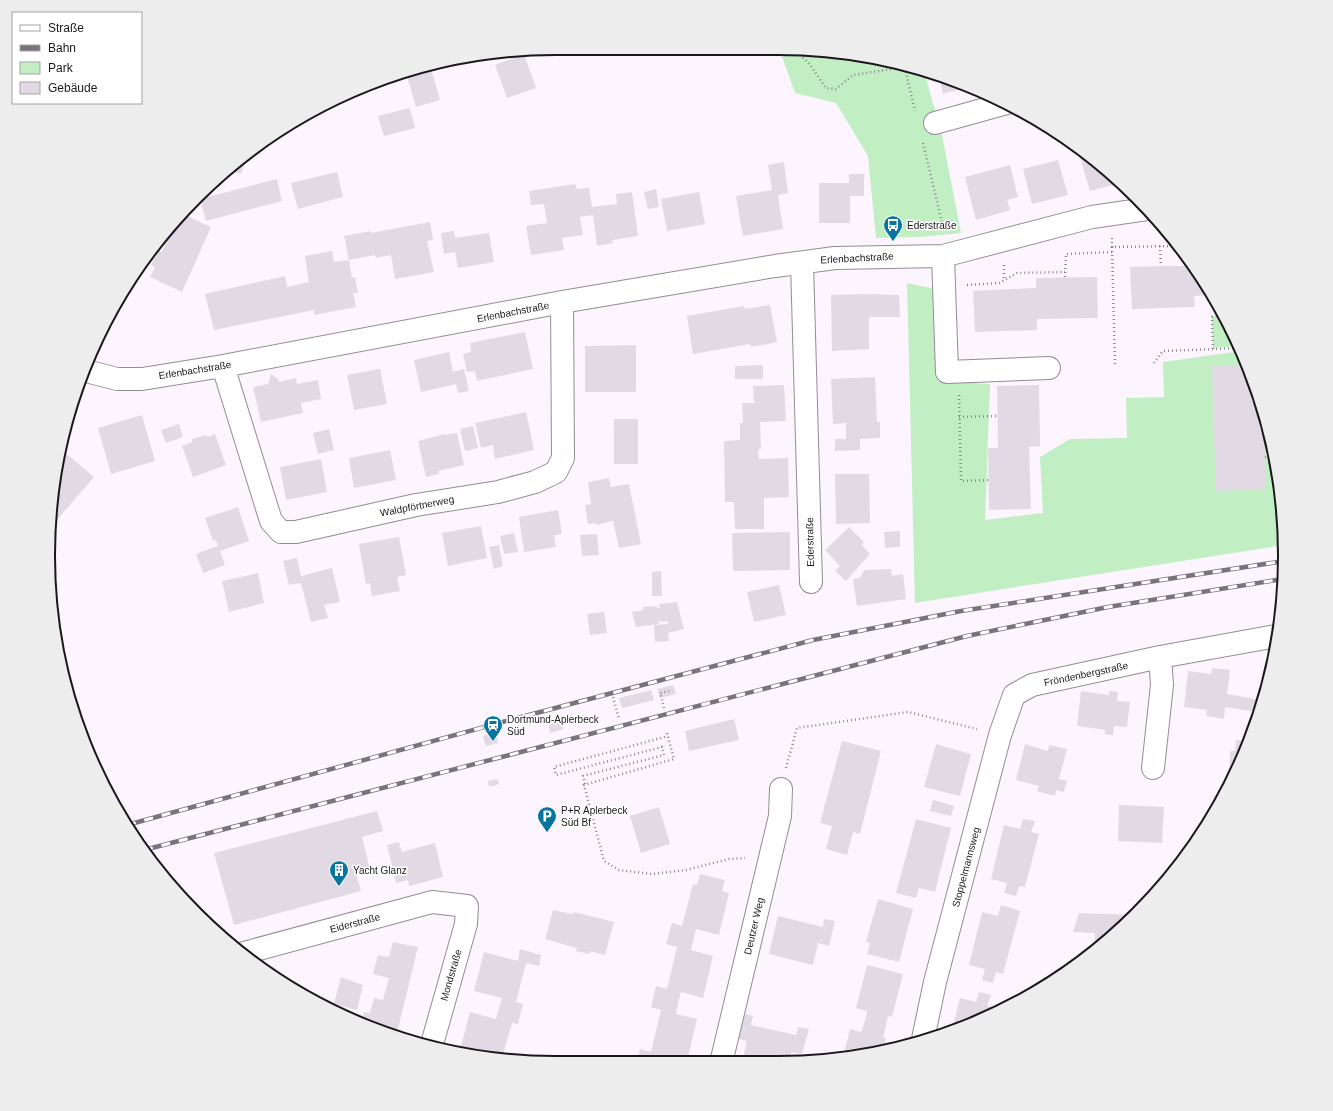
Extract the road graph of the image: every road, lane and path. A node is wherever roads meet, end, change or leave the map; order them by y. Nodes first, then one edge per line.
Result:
1 (800, 56) edge
2 (889, 68) edge
3 (906, 72) edge
4 (997, 106) edge
5 (916, 112) dead end
6 (935, 123) dead end
7 (923, 142) dead end
8 (1139, 210) edge
9 (1112, 233) dead end
10 (1160, 246) junction
11 (1171, 246) edge
12 (1112, 247) junction
13 (1066, 248) dead end
14 (1112, 252) junction
15 (1066, 254) junction
16 (943, 256) junction
17 (802, 262) junction
18 (1161, 266) dead end
19 (1004, 270) dead end
20 (1065, 272) junction
21 (1066, 277) dead end
22 (1004, 280) junction
23 (970, 285) dead end
24 (562, 302) junction
25 (1216, 316) edge
26 (1233, 348) edge
27 (1213, 349) junction
28 (1154, 363) dead end
29 (1115, 365) dead end
30 (223, 366) junction
31 (1049, 368) dead end
32 (90, 372) edge
33 (958, 372) junction
34 (959, 416) junction
35 (998, 416) dead end
36 (957, 476) dead end
37 (961, 476) junction
38 (988, 480) dead end
39 (811, 582) dead end
40 (1271, 637) edge
41 (1160, 657) junction
42 (669, 691) dead end
43 (1014, 695) joint
44 (613, 697) dead end
45 (620, 703) dead end
46 (615, 705) junction
47 (664, 708) dead end
48 (619, 719) dead end
49 (1000, 735) junction
50 (1153, 768) dead end
51 (585, 784) junction
52 (781, 789) joint
53 (770, 858) junction
54 (468, 906) joint
55 (249, 952) edge
56 (924, 1033) edge
57 (433, 1041) edge
58 (723, 1056) edge

1 - 2 path
3 - 5 path
4 - 6 street
7 - 16 path
8 - 16 street, Erlenbachstraße
9 - 12 path
10 - 11 path
10 - 12 path
10 - 18 path
12 - 14 path
13 - 15 path
14 - 15 path
14 - 29 path
15 - 20 path
16 - 17 street, Erlenbachstraße
16 - 33 street
17 - 24 street, Erlenbachstraße
17 - 39 street, Ederstraße
19 - 22 path
20 - 21 path
20 - 22 path
22 - 23 path
24 - 30 street, Erlenbachstraße
24 - 30 street, Waldpförtnerweg
25 - 27 path
26 - 27 path
27 - 28 path
30 - 32 street, Erlenbachstraße
31 - 33 street
33 - 34 path
34 - 35 path
34 - 37 path
36 - 37 path
37 - 38 path
40 - 41 street, Fröndenbergstraße
41 - 43 street, Fröndenbergstraße
41 - 50 street
42 - 47 path
43 - 49 street, Stoppelmannsweg
44 - 46 path
45 - 46 path
46 - 48 path
49 - 52 path
49 - 56 street, Stoppelmannsweg
51 - 51 path
51 - 53 path
52 - 53 street, Deutzer Weg
53 - 58 street, Deutzer Weg
54 - 55 street, Eiderstraße
54 - 57 street, Mondstraße

